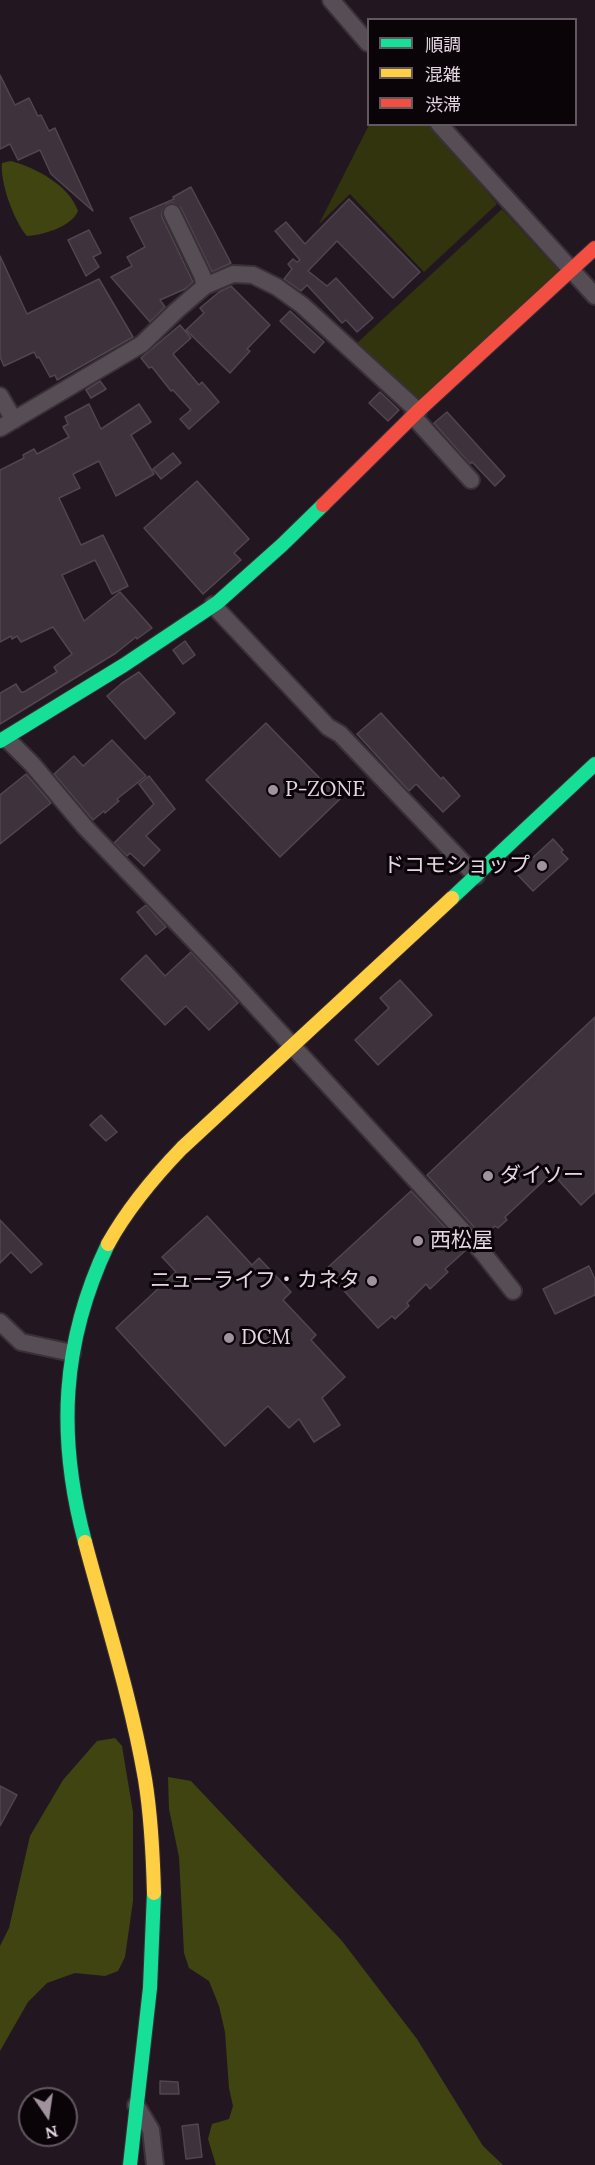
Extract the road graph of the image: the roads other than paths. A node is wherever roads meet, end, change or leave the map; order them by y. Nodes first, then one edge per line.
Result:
1 (331, 0) edge
2 (367, 41) edge
3 (442, 126) edge
4 (172, 213) dead end
5 (595, 248) edge
6 (571, 270) junction
7 (206, 286) junction
8 (595, 296) edge
9 (0, 396) edge
10 (416, 413) junction
11 (7, 424) edge
12 (471, 480) dead end
13 (213, 605) junction
14 (3, 740) edge
15 (595, 764) edge
16 (476, 876) junction
17 (291, 1046) junction
18 (513, 1291) dead end
19 (0, 1322) edge
20 (72, 1353) junction
21 (136, 2105) junction
22 (130, 2165) edge
23 (155, 2165) edge

1 - 2 street
3 - 6 street
4 - 7 street
5 - 6 street
6 - 8 street
6 - 10 street
7 - 10 street
7 - 11 street
9 - 11 street
10 - 12 street
10 - 13 street
13 - 14 street
13 - 16 street
14 - 17 street
15 - 16 street
16 - 17 street
17 - 18 street
17 - 20 street
19 - 20 street
20 - 21 street
21 - 22 street
21 - 23 street

